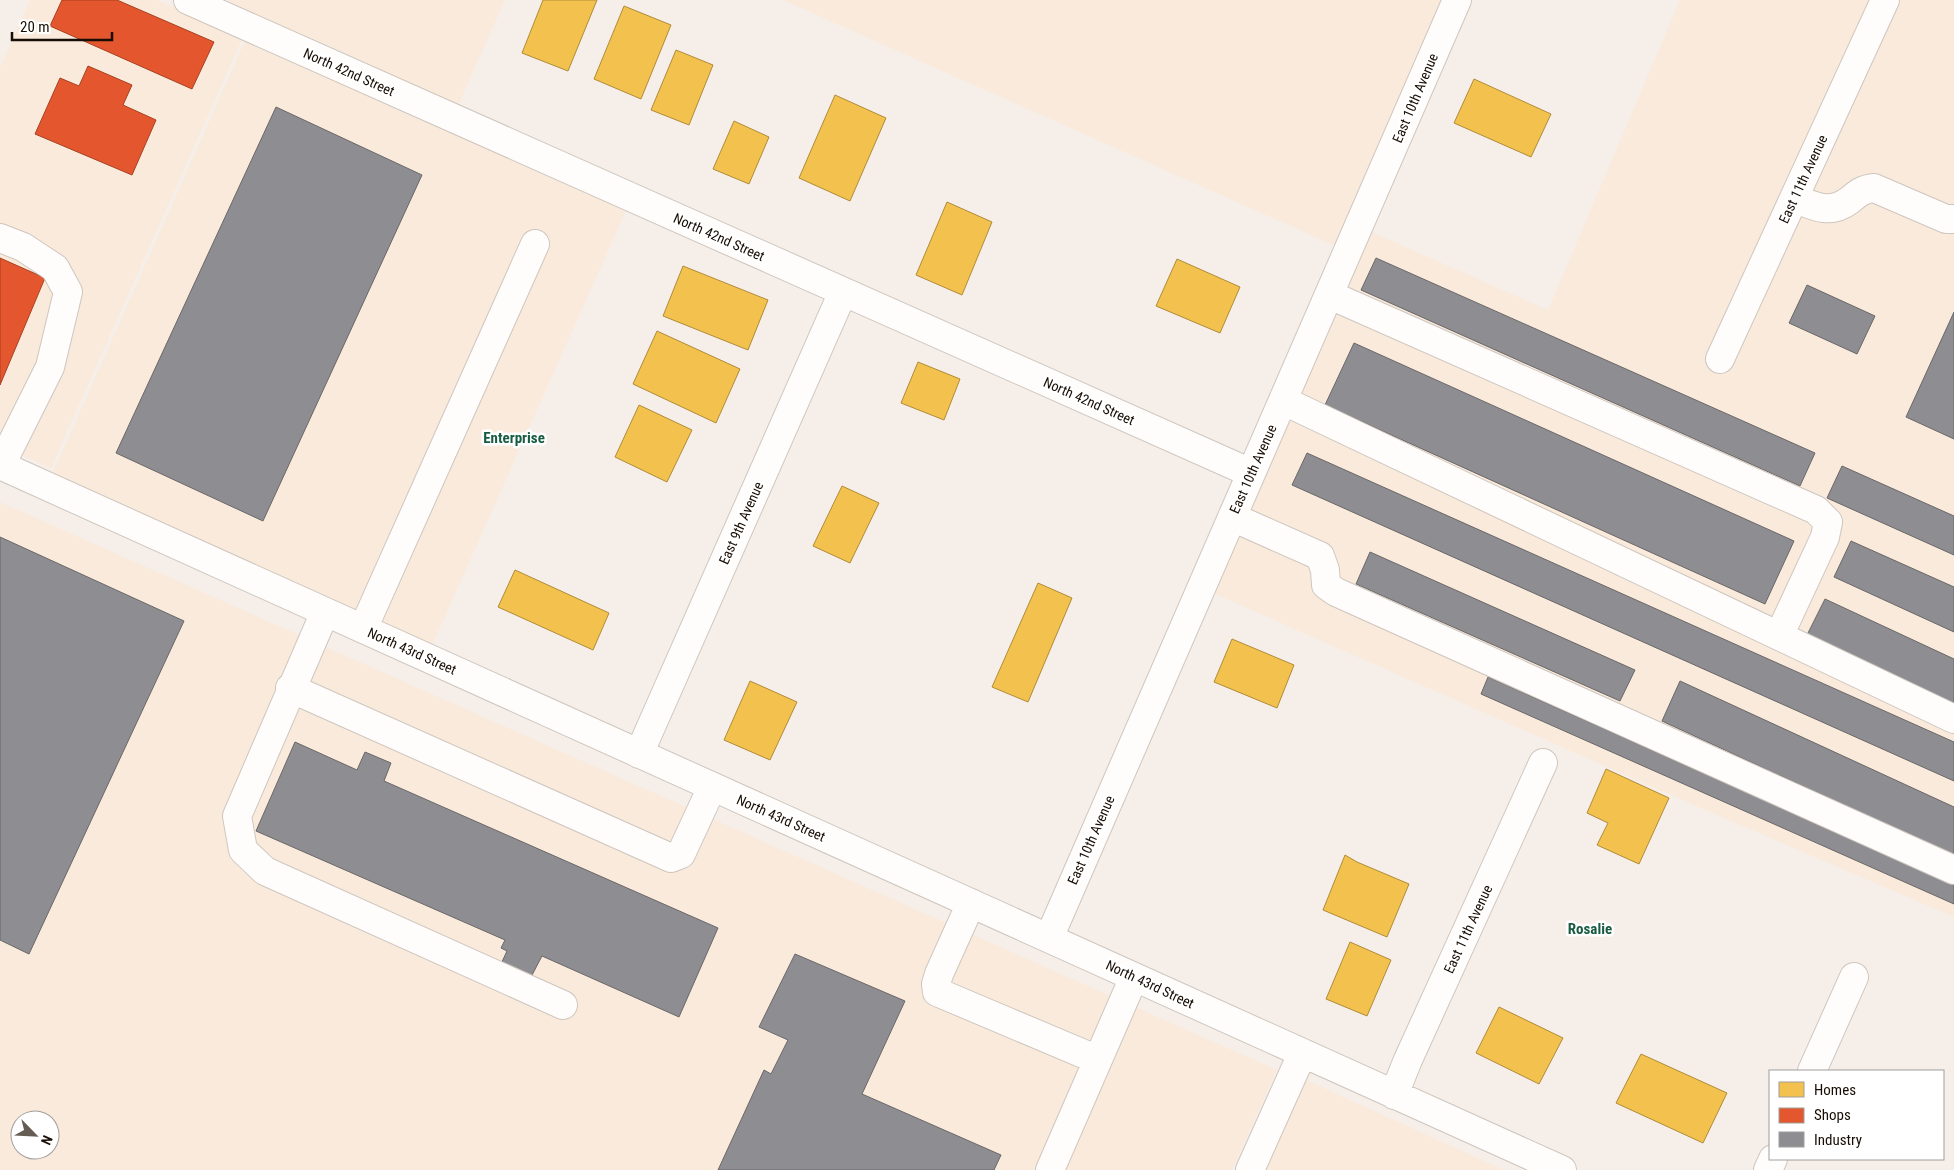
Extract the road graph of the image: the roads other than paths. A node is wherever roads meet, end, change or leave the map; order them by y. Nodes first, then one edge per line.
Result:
1 (188, 0) edge
2 (1458, 0) edge
3 (1885, 0) edge
4 (1794, 198) junction
5 (1954, 219) edge
6 (0, 238) edge
7 (535, 244) dead end
8 (843, 292) junction
9 (1330, 295) junction
10 (1720, 359) dead end
11 (1284, 401) junction
12 (0, 465) edge
13 (1251, 473) junction
14 (1232, 517) junction
15 (324, 612) junction
16 (363, 629) junction
17 (1779, 636) junction
18 (290, 688) junction
19 (1954, 719) edge
20 (639, 754) junction
21 (1543, 763) dead end
22 (712, 787) junction
23 (1954, 870) edge
24 (971, 903) junction
25 (1049, 938) junction
26 (1854, 976) dead end
27 (1134, 977) junction
28 (563, 1005) dead end
29 (1302, 1054) junction
30 (1098, 1060) junction
31 (1812, 1070) edge
32 (1394, 1095) junction
33 (1050, 1170) edge
34 (1250, 1170) edge
35 (1562, 1170) edge

1 - 8 street, North 42nd Street
2 - 9 street, East 10th Avenue
3 - 4 street, East 11th Avenue
4 - 5 street
4 - 10 street, East 11th Avenue
6 - 12 street
7 - 16 street
8 - 13 street, North 42nd Street
8 - 20 street, East 9th Avenue
9 - 11 street, East 10th Avenue
9 - 17 street
11 - 13 street, East 10th Avenue
11 - 17 street
12 - 15 street, North 43rd Street
13 - 14 street, East 10th Avenue
14 - 23 street
14 - 25 street, East 10th Avenue
15 - 16 street, North 43rd Street
15 - 18 street
16 - 20 street, North 43rd Street
17 - 19 street
18 - 22 street
18 - 28 street
20 - 22 street, North 43rd Street
21 - 32 street, East 11th Avenue
22 - 24 street, North 43rd Street
24 - 25 street, North 43rd Street
24 - 30 street
25 - 27 street, North 43rd Street
26 - 31 street
27 - 29 street, North 43rd Street
27 - 30 street
29 - 32 street, North 43rd Street
29 - 34 street
30 - 33 street
32 - 35 street, North 43rd Street

